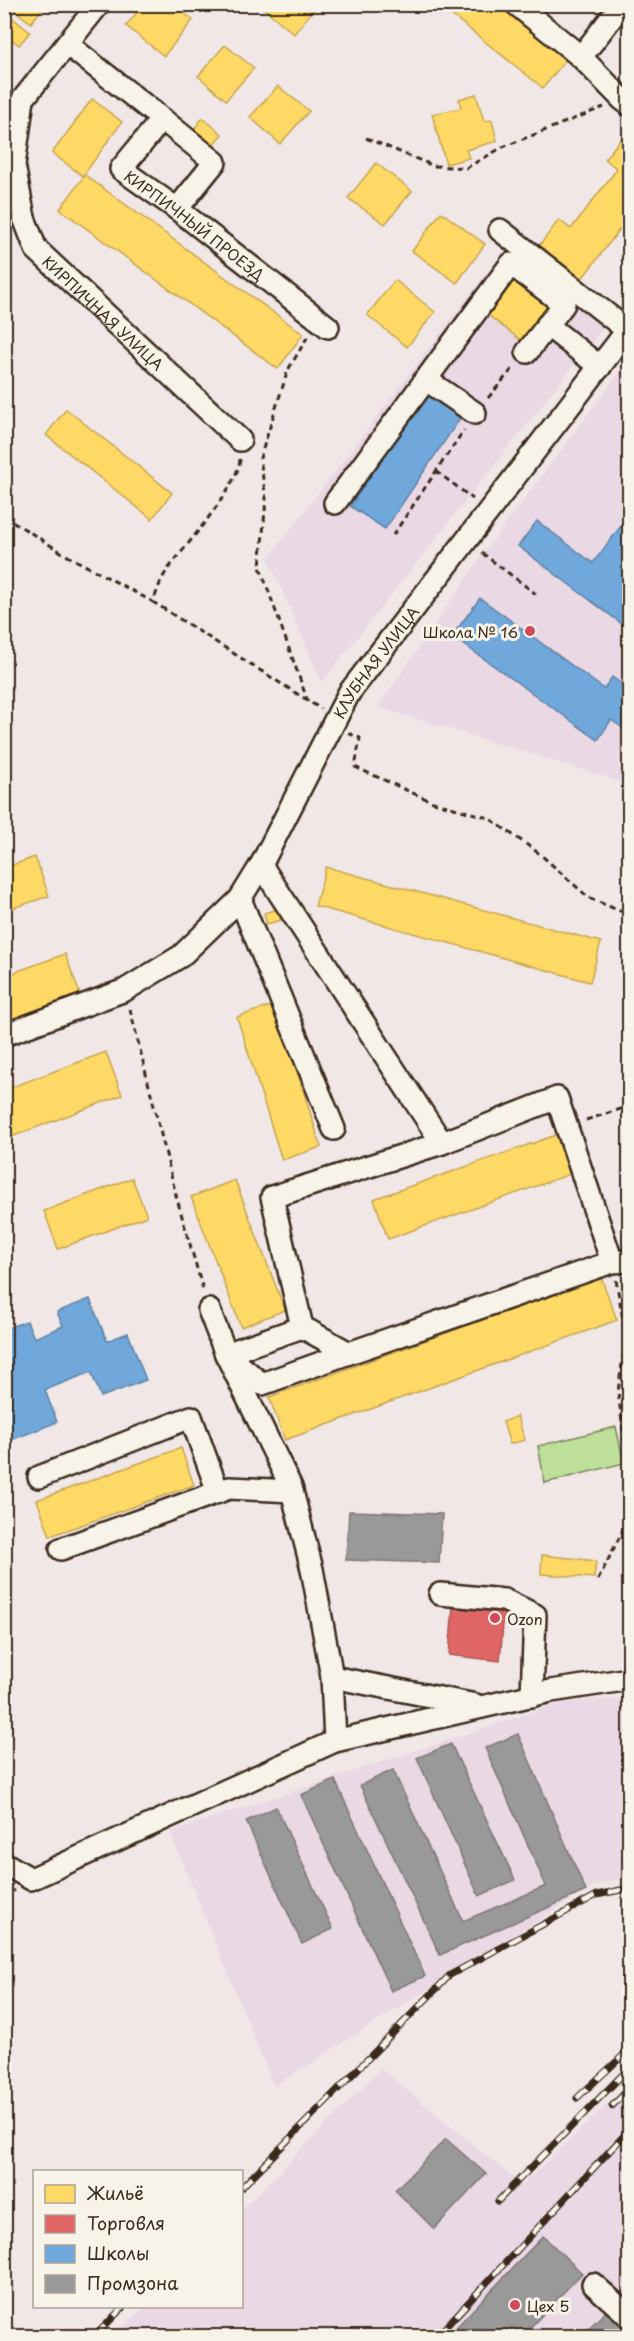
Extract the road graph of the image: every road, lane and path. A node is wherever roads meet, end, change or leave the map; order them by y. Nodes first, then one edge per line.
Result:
1 (99, 4) edge
2 (516, 4) edge
3 (622, 4) edge
4 (67, 44) junction
5 (581, 57) junction
6 (626, 102) edge
7 (162, 119) junction
8 (366, 138) dead end
9 (177, 209) junction
10 (500, 230) dead end
11 (323, 323) joint
12 (547, 326) junction
13 (628, 328) edge
14 (526, 352) joint
15 (600, 367) junction
16 (424, 380) junction
17 (475, 413) junction
18 (240, 440) joint
19 (436, 471) junction
20 (334, 502) dead end
21 (489, 511) junction
22 (4, 516) edge
23 (393, 536) dead end
24 (466, 540) junction
25 (536, 594) dead end
26 (153, 602) junction
27 (308, 702) junction
28 (334, 721) junction
29 (261, 865) junction
30 (240, 899) junction
31 (630, 915) edge
32 (125, 990) junction
33 (4, 1035) edge
34 (630, 1106) edge
35 (567, 1126) junction
36 (334, 1130) dead end
37 (442, 1143) junction
38 (621, 1261) edge
39 (209, 1310) joint
40 (302, 1327) junction
41 (349, 1353) junction
42 (226, 1354) junction
43 (39, 1477) dead end
44 (630, 1480) edge
45 (292, 1491) junction
46 (218, 1492) junction
47 (630, 1516) edge
48 (61, 1549) dead end
49 (598, 1580) dead end
50 (440, 1594) dead end
51 (333, 1677) junction
52 (630, 1679) edge
53 (532, 1696) junction
54 (484, 1706) junction
55 (335, 1741) junction
56 (4, 1863) edge
57 (592, 2284) dead end
58 (630, 2317) edge

1 - 4 street, КИРПИЧНАЯ УЛИЦА
2 - 5 street
3 - 5 street
4 - 7 street
4 - 18 street, КИРПИЧНАЯ УЛИЦА
5 - 6 street
6 - 8 path
7 - 9 street
7 - 9 street, КИРПИЧНЫЙ ПРОЕЗД
9 - 11 street, КИРПИЧНЫЙ ПРОЕЗД
10 - 13 street
11 - 27 path
12 - 14 street
12 - 15 street
12 - 16 street
13 - 15 street, КЛУБНАЯ УЛИЦА
14 - 17 path
15 - 21 street, КЛУБНАЯ УЛИЦА
16 - 17 street
16 - 20 street
17 - 19 path
18 - 26 path
19 - 21 path
19 - 23 path
21 - 24 street, КЛУБНАЯ УЛИЦА
22 - 26 path
24 - 25 path
24 - 28 street, КЛУБНАЯ УЛИЦА
26 - 27 path
27 - 28 path
28 - 29 street, КЛУБНАЯ УЛИЦА
28 - 31 path
29 - 30 street, КЛУБНАЯ УЛИЦА
29 - 37 street
30 - 32 street, КЛУБНАЯ УЛИЦА
30 - 36 street
32 - 33 street, КЛУБНАЯ УЛИЦА
32 - 39 path
34 - 35 path
35 - 37 street
35 - 38 street
37 - 40 street
38 - 41 street
38 - 44 path
39 - 42 street
40 - 41 street
40 - 42 street
41 - 42 street
42 - 45 street
43 - 46 street
45 - 46 street
45 - 51 street
46 - 48 street
47 - 49 path
50 - 53 street
51 - 54 street
51 - 55 street
52 - 53 street
53 - 54 street
54 - 55 street
55 - 56 street
57 - 58 street

